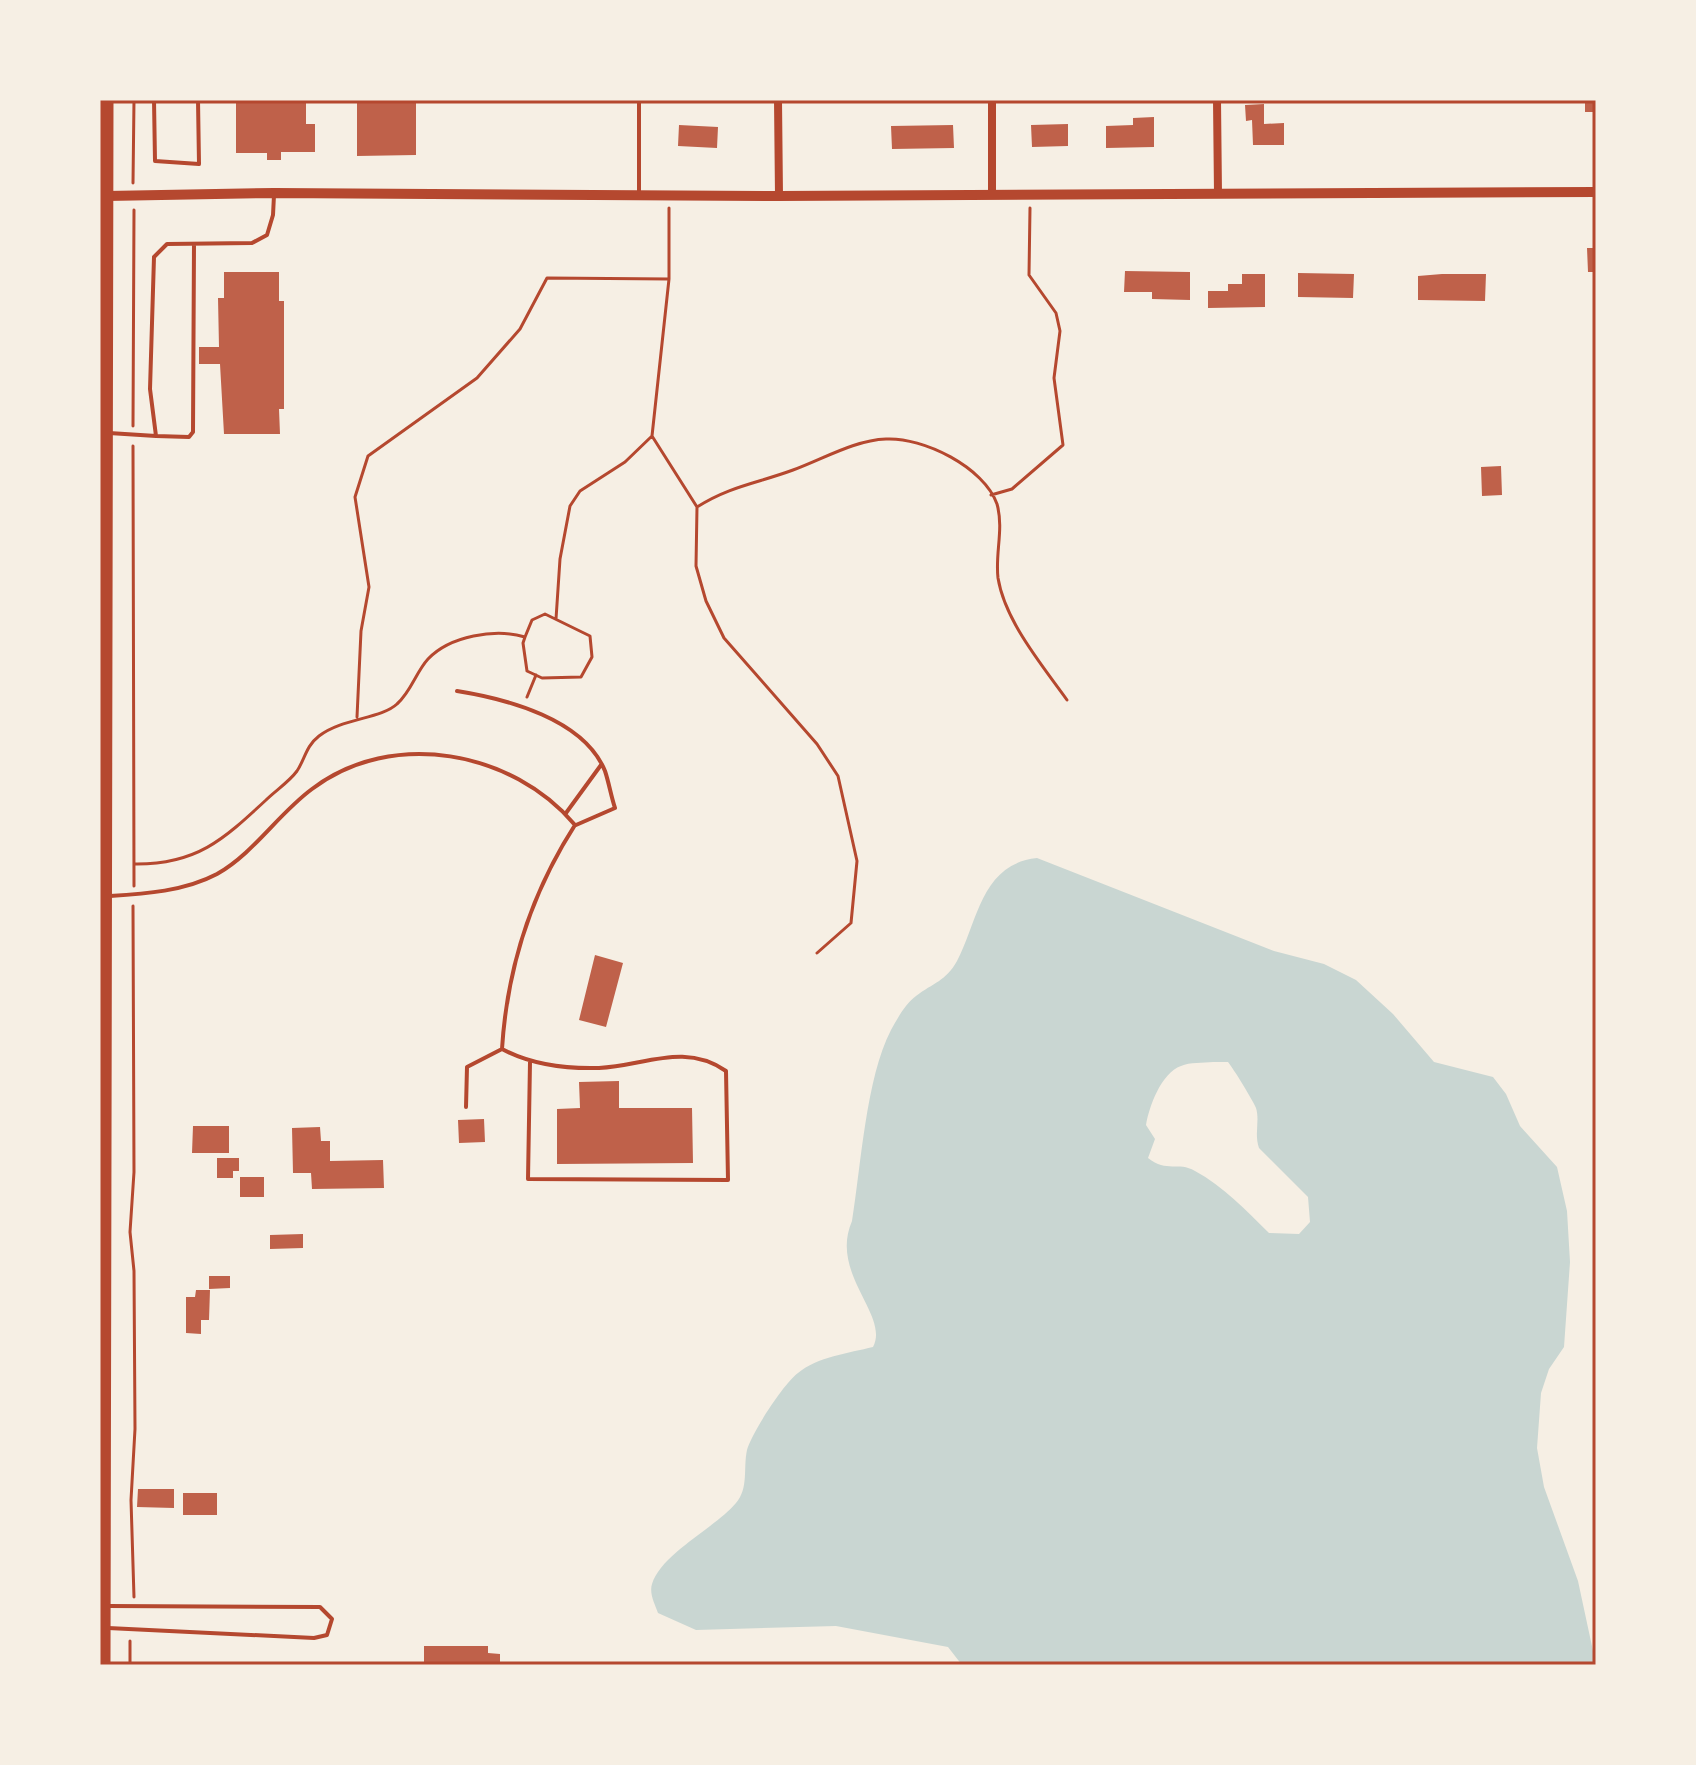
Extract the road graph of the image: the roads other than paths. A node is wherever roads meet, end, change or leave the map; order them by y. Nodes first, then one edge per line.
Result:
1 (108, 100) edge
2 (154, 100) edge
3 (198, 100) edge
4 (639, 100) edge
5 (778, 100) edge
6 (992, 100) edge
7 (1217, 100) edge
8 (1596, 192) edge
9 (274, 193) junction
10 (992, 194) junction
11 (1218, 194) junction
12 (639, 195) junction
13 (104, 196) edge
14 (779, 196) junction
15 (192, 244) junction
16 (107, 433) junction
17 (156, 436) junction
18 (103, 526) edge
19 (457, 691) dead end
20 (601, 765) junction
21 (566, 813) junction
22 (575, 825) junction
23 (102, 896) edge
24 (502, 1049) junction
25 (530, 1062) junction
26 (466, 1107) dead end
27 (105, 1606) junction
28 (105, 1628) junction
29 (105, 1665) edge

1 - 13 main road
2 - 3 lane
4 - 12 lane
5 - 14 street
6 - 10 street
7 - 11 street
8 - 11 street
9 - 12 street
9 - 13 street
9 - 15 lane
10 - 11 street
10 - 14 street
12 - 14 street
13 - 16 main road
15 - 17 lane
15 - 17 lane
16 - 17 lane
16 - 18 main road
18 - 23 main road
19 - 20 lane
20 - 21 lane
20 - 22 lane
21 - 22 lane
21 - 23 lane
22 - 24 lane
23 - 27 main road
24 - 25 lane
24 - 26 lane
25 - 25 lane
27 - 28 main road
27 - 28 lane
28 - 29 main road

